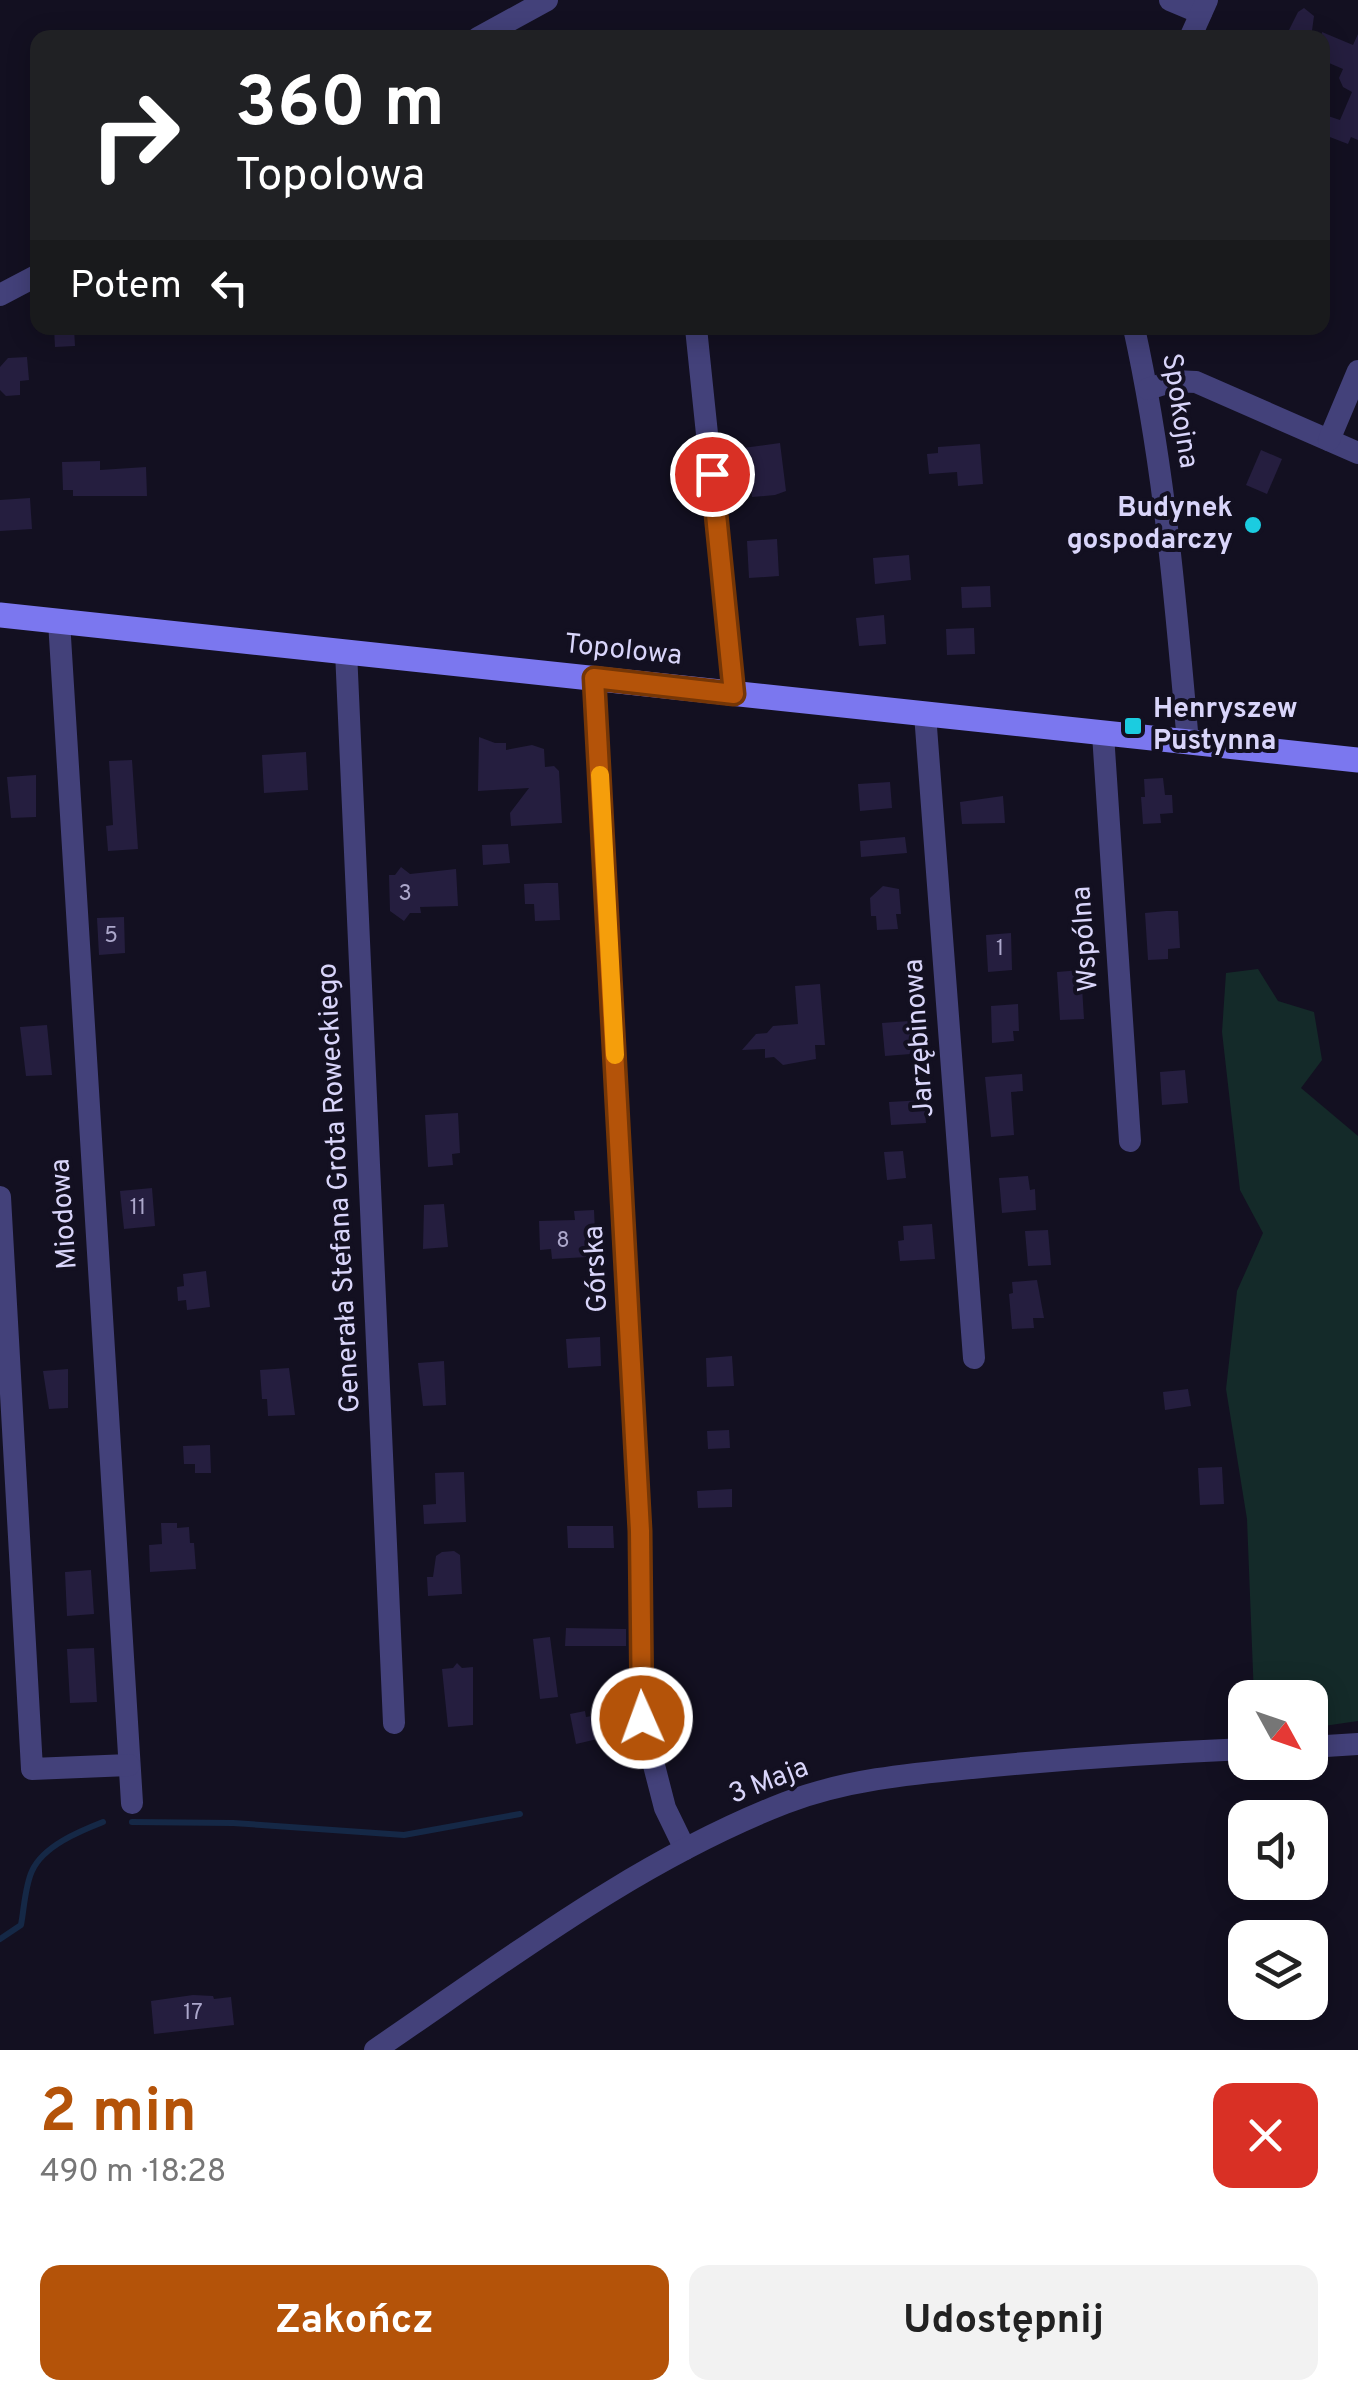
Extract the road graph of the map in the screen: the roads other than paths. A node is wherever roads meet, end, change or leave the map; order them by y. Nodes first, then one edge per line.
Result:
1 (547, 0) edge
2 (1170, 0) edge
3 (1204, 6) edge
4 (493, 30) edge
5 (1194, 30) edge
6 (30, 279) edge
7 (0, 295) edge
8 (697, 335) edge
9 (1136, 335) edge
10 (1358, 370) edge
11 (1148, 390) junction
12 (1329, 440) junction
13 (1358, 453) edge
14 (0, 615) edge
15 (59, 621) junction
16 (346, 651) junction
17 (594, 678) junction
18 (734, 694) junction
19 (925, 714) junction
20 (1103, 734) junction
21 (1188, 743) junction
22 (1358, 760) edge
23 (1130, 1141) dead end
24 (0, 1196) edge
25 (974, 1358) dead end
26 (394, 1723) dead end
27 (1358, 1744) edge
28 (1328, 1746) edge
29 (1228, 1750) edge
30 (129, 1765) junction
31 (132, 1804) dead end
32 (685, 1849) junction
33 (375, 2050) edge

1 - 4 street
2 - 3 street
3 - 5 street
6 - 7 street
8 - 18 street
9 - 11 street, Spokojna
10 - 12 street
11 - 12 street
11 - 21 street, Spokojna
12 - 13 street
14 - 15 street, Topolowa
15 - 16 street, Topolowa
15 - 30 street, Miodowa
16 - 17 street, Topolowa
16 - 26 street, Generała Stefana Grota Roweckiego
17 - 18 street, Topolowa
17 - 32 street, Górska
18 - 19 street, Topolowa
19 - 20 street, Topolowa
19 - 25 street, Jarzębinowa
20 - 21 street, Topolowa
20 - 23 street, Wspólna
21 - 22 street, Topolowa
24 - 30 street
27 - 28 street
29 - 32 street, 3 Maja
30 - 31 street, Miodowa
32 - 33 street, 3 Maja

